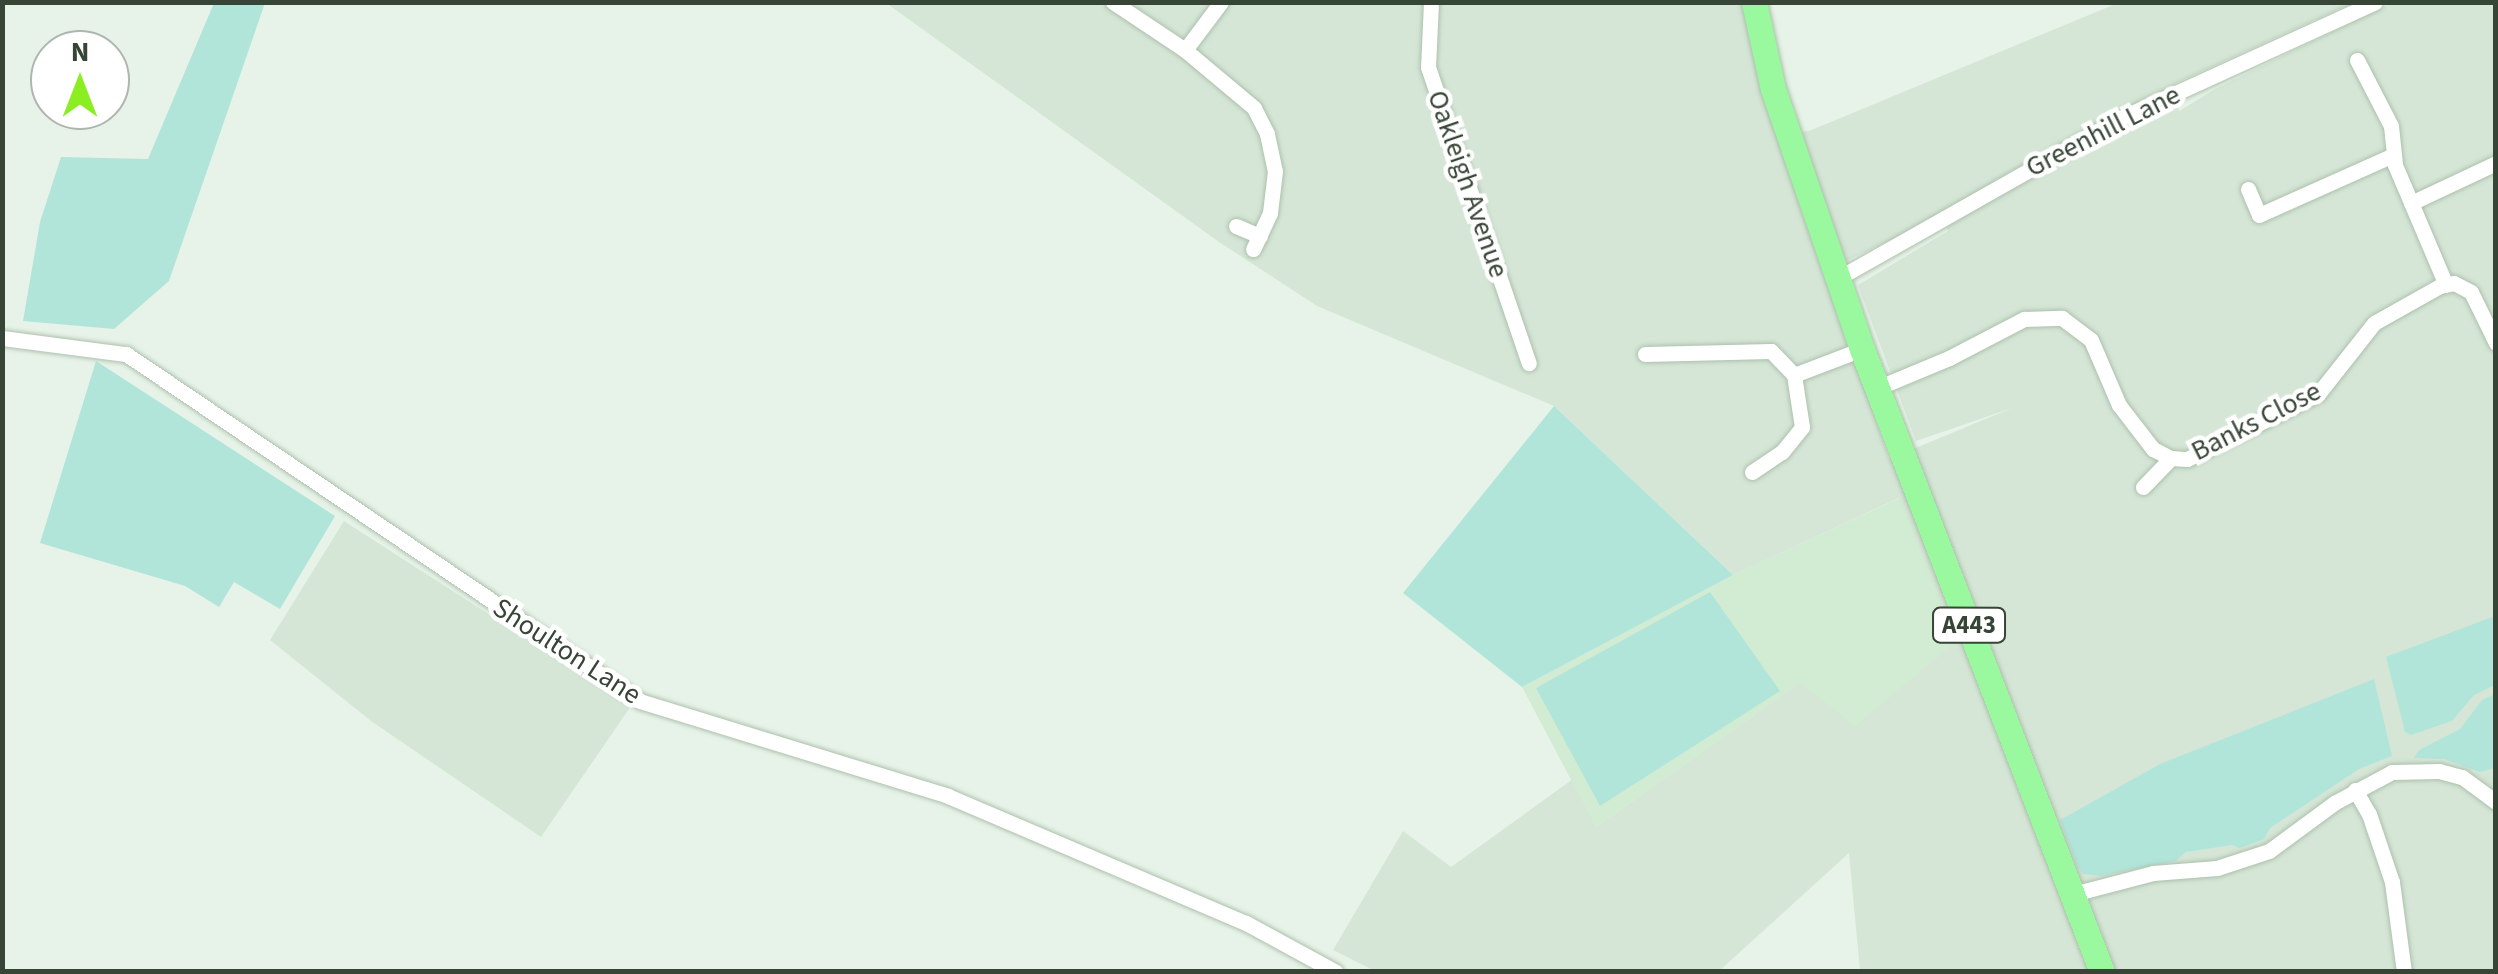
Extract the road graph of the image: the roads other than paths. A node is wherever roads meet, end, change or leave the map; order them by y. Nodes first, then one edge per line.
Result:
1 (1113, 2) edge
2 (1221, 2) edge
3 (1431, 2) edge
4 (1754, 2) edge
5 (2375, 2) edge
6 (1185, 50) junction
7 (2356, 60) dead end
8 (2394, 155) junction
9 (2496, 163) edge
10 (2248, 189) dead end
11 (2411, 203) junction
12 (1236, 226) dead end
13 (1840, 277) junction
14 (2446, 285) junction
15 (2, 338) edge
16 (2496, 343) edge
17 (1862, 349) junction
18 (1645, 354) dead end
19 (1530, 363) dead end
20 (1794, 374) junction
21 (1877, 388) junction
22 (2171, 458) junction
23 (1752, 472) dead end
24 (2143, 488) dead end
25 (2355, 790) junction
26 (2494, 797) edge
27 (2073, 894) junction
28 (1336, 972) edge
29 (2102, 972) edge
30 (2404, 972) edge

1 - 6 street
2 - 6 street
3 - 19 street, Oakleigh Avenue
4 - 13 main road, A443
5 - 13 street, Greenhill Lane
6 - 12 street
7 - 8 street
8 - 10 street
8 - 11 street
9 - 11 street
11 - 14 street
13 - 17 main road, A443
14 - 16 street
14 - 22 street, Banks Close
15 - 28 street, Shoulton Lane
17 - 20 street
17 - 21 main road, A443
18 - 20 street
20 - 23 street
21 - 22 street, Banks Close
21 - 27 main road, A443
22 - 24 street
25 - 26 street
25 - 27 street
25 - 30 street
27 - 29 main road, A443

